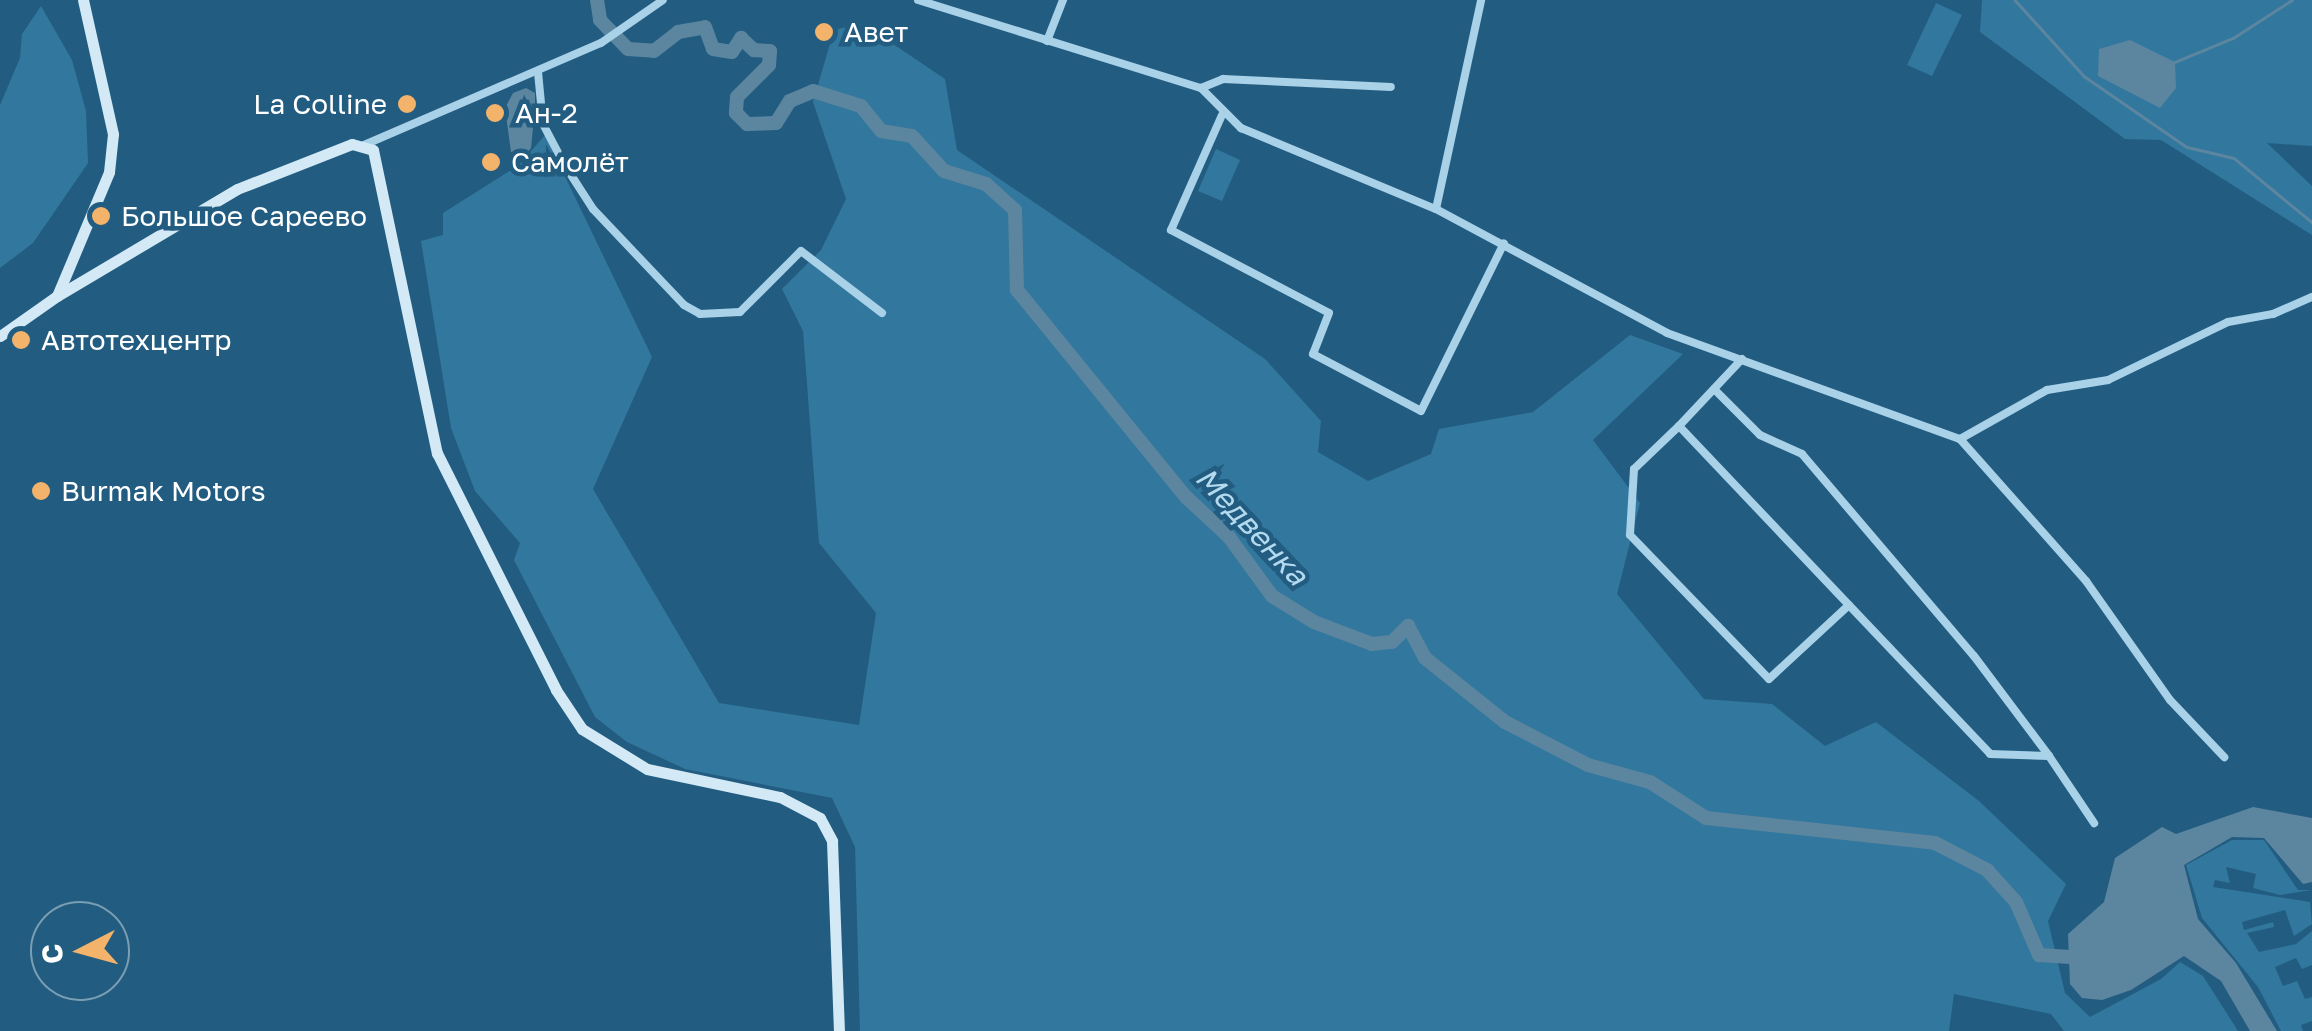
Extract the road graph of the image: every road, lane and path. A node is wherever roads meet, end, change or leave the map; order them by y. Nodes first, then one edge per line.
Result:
1 (83, 0) edge
2 (663, 0) edge
3 (918, 0) edge
4 (1063, 0) edge
5 (1481, 0) edge
6 (1047, 41) junction
7 (538, 72) junction
8 (1391, 86) dead end
9 (1201, 88) junction
10 (1222, 115) junction
11 (364, 145) junction
12 (1436, 209) junction
13 (1504, 243) junction
14 (57, 296) junction
15 (2312, 297) edge
16 (882, 313) dead end
17 (0, 336) edge
18 (1742, 359) junction
19 (1714, 389) junction
20 (1679, 426) junction
21 (1960, 439) junction
22 (1849, 605) junction
23 (2048, 756) junction
24 (2224, 756) dead end
25 (2094, 823) dead end
26 (838, 1031) edge

1 - 14 street
2 - 7 street
3 - 6 street
4 - 6 street
5 - 12 street
6 - 9 street
7 - 11 street
7 - 16 street
8 - 9 street
9 - 10 street
10 - 12 street
10 - 13 street
11 - 14 street
11 - 26 street
12 - 13 street
13 - 18 street
14 - 17 street
15 - 21 street
18 - 19 street
18 - 21 street
19 - 20 street
19 - 23 street
20 - 22 street
20 - 22 street
21 - 24 street
22 - 23 street
23 - 25 street

